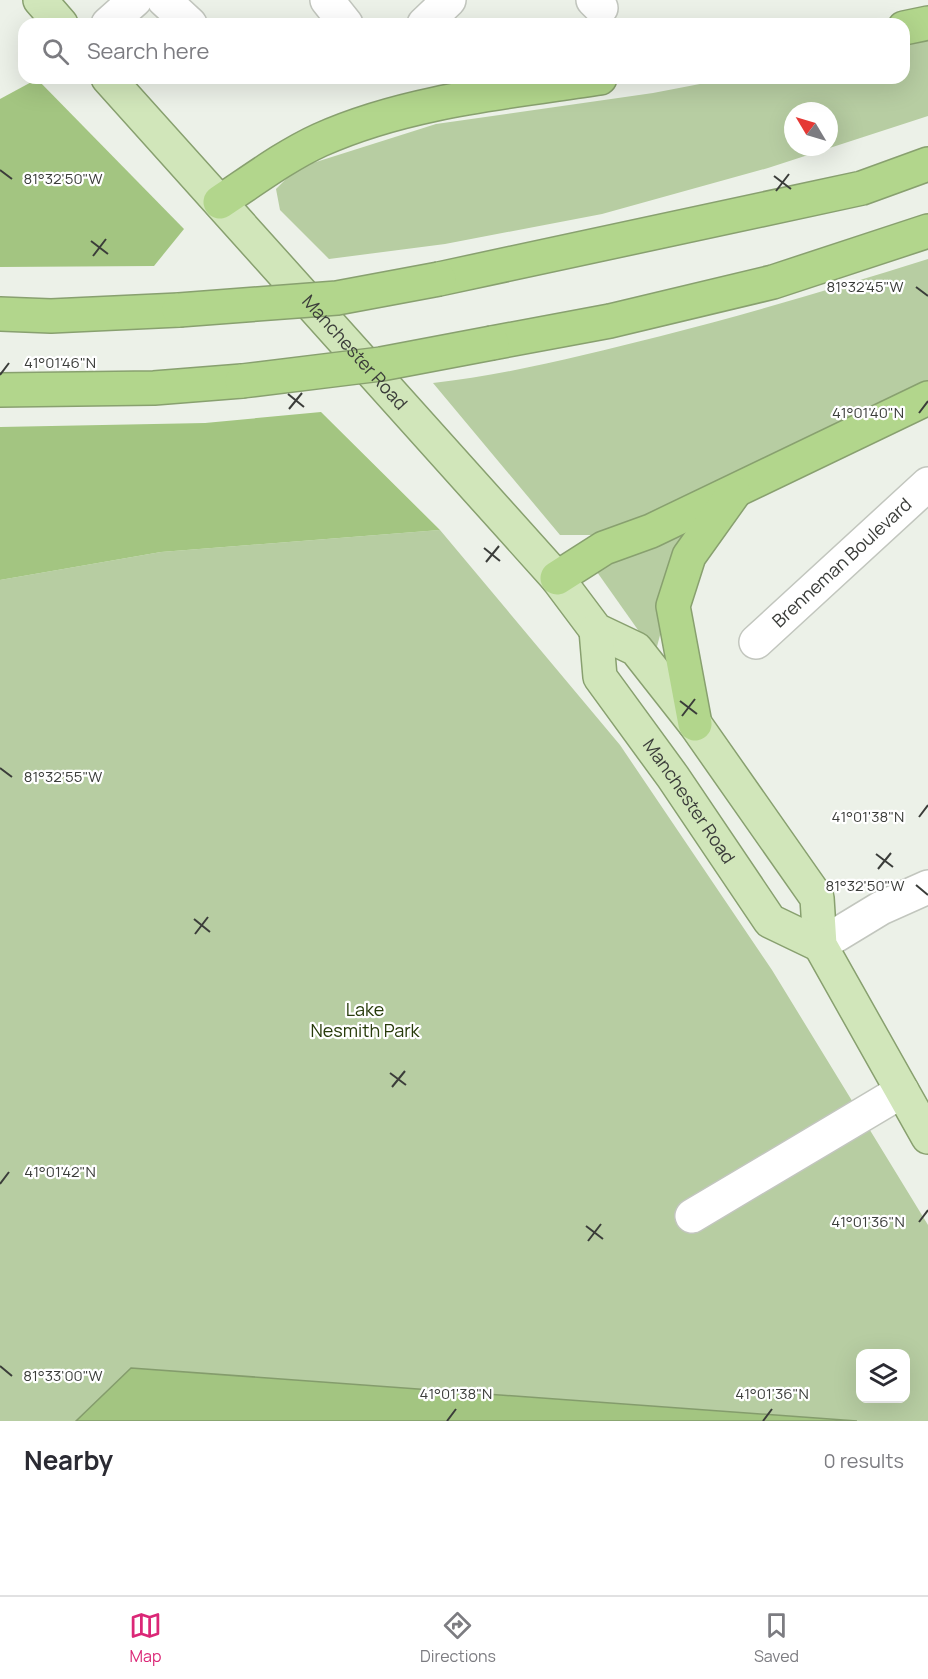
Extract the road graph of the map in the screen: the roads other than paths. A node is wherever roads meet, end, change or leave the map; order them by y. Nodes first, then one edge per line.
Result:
1 (135, 0) edge
2 (164, 0) edge
3 (449, 0) edge
4 (115, 18) edge
5 (184, 18) edge
6 (430, 18) edge
7 (928, 23) edge
8 (910, 27) edge
9 (113, 84) edge
10 (562, 84) edge
11 (928, 164) edge
12 (220, 202) junction
13 (928, 231) edge
14 (0, 314) edge
15 (0, 390) edge
16 (928, 398) edge
17 (928, 484) edge
18 (735, 491) junction
19 (557, 578) junction
20 (596, 630) junction
21 (756, 642) dead end
22 (695, 724) junction
23 (928, 887) edge
24 (820, 945) junction
25 (902, 1090) junction
26 (928, 1137) edge
27 (692, 1216) dead end

1 - 4 street
2 - 5 street
3 - 6 street
7 - 8 highway
9 - 12 main road, Manchester Road
10 - 12 highway
11 - 14 highway, bridge
12 - 19 main road, Manchester Road
13 - 15 highway, bridge
16 - 18 highway
17 - 21 street, Brenneman Boulevard
18 - 19 highway
18 - 22 highway
19 - 20 main road, Manchester Road
20 - 22 main road, Manchester Road
20 - 24 main road, Manchester Road
22 - 24 main road, Manchester Road
23 - 24 street
24 - 25 main road, Manchester Road
25 - 26 main road, Manchester Road
25 - 27 street

